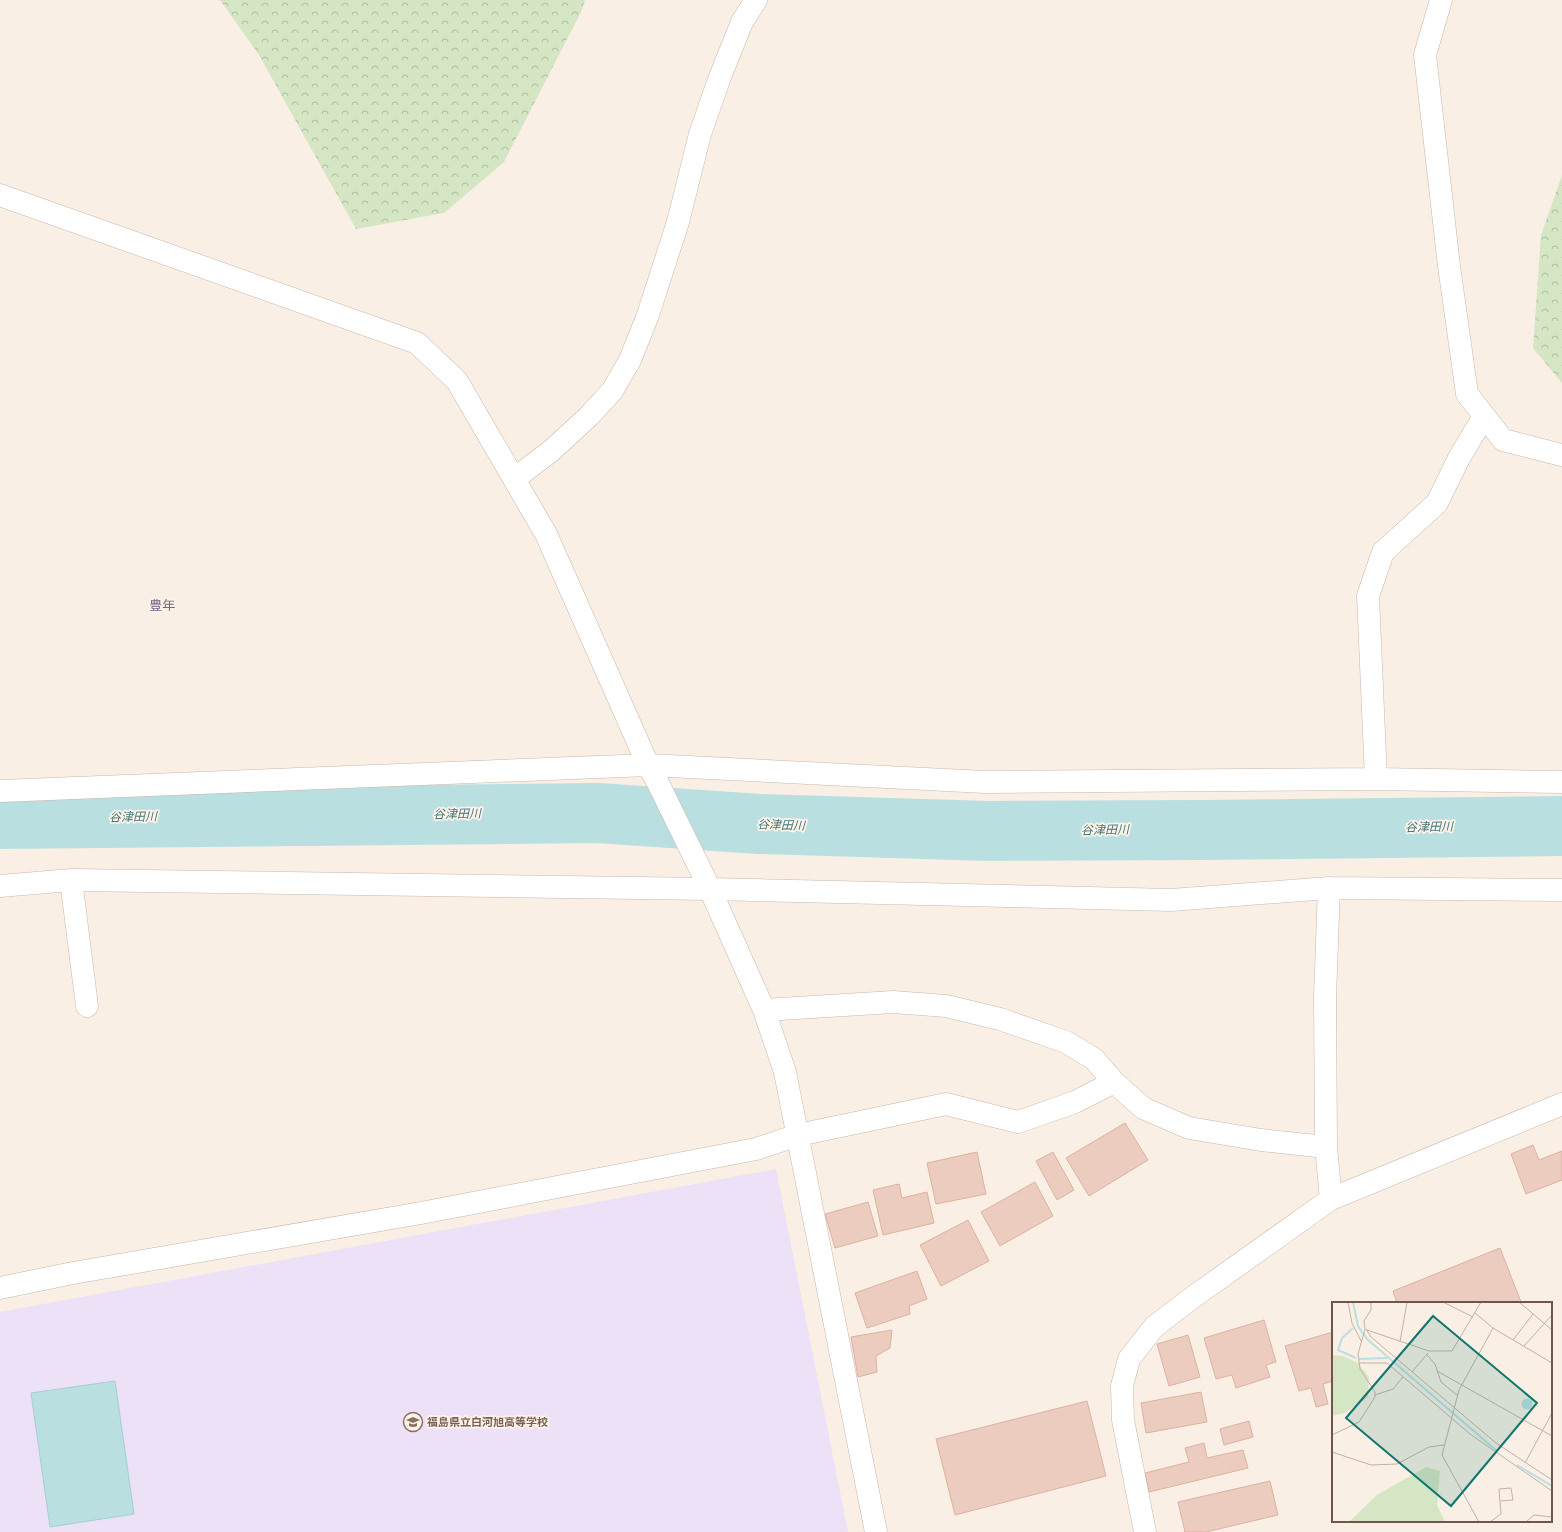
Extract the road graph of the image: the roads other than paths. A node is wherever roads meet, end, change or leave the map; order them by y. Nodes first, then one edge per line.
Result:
1 (756, 0) edge
2 (1441, 0) edge
3 (0, 195) edge
4 (1484, 416) junction
5 (1562, 455) edge
6 (514, 479) junction
7 (653, 773) junction
8 (1376, 779) junction
9 (1562, 782) edge
10 (0, 791) edge
11 (71, 880) junction
12 (0, 886) edge
13 (1329, 888) junction
14 (710, 889) junction
15 (1562, 890) edge
16 (87, 1006) dead end
17 (764, 1010) junction
18 (1114, 1082) junction
19 (1562, 1104) edge
20 (798, 1135) junction
21 (1326, 1147) junction
22 (1331, 1199) junction
23 (0, 1288) edge
24 (876, 1532) edge
25 (1145, 1532) edge

1 - 6 street
2 - 4 street
3 - 6 street
4 - 5 street
4 - 8 street
6 - 7 street
7 - 8 street
7 - 10 street
7 - 14 street
8 - 9 street
11 - 12 street
11 - 14 street
11 - 16 street
13 - 14 street
13 - 15 street
13 - 21 street
14 - 17 street
17 - 18 street
17 - 20 street
18 - 20 street
18 - 21 street
19 - 22 street
20 - 23 street
20 - 24 street
21 - 22 street
22 - 25 street

